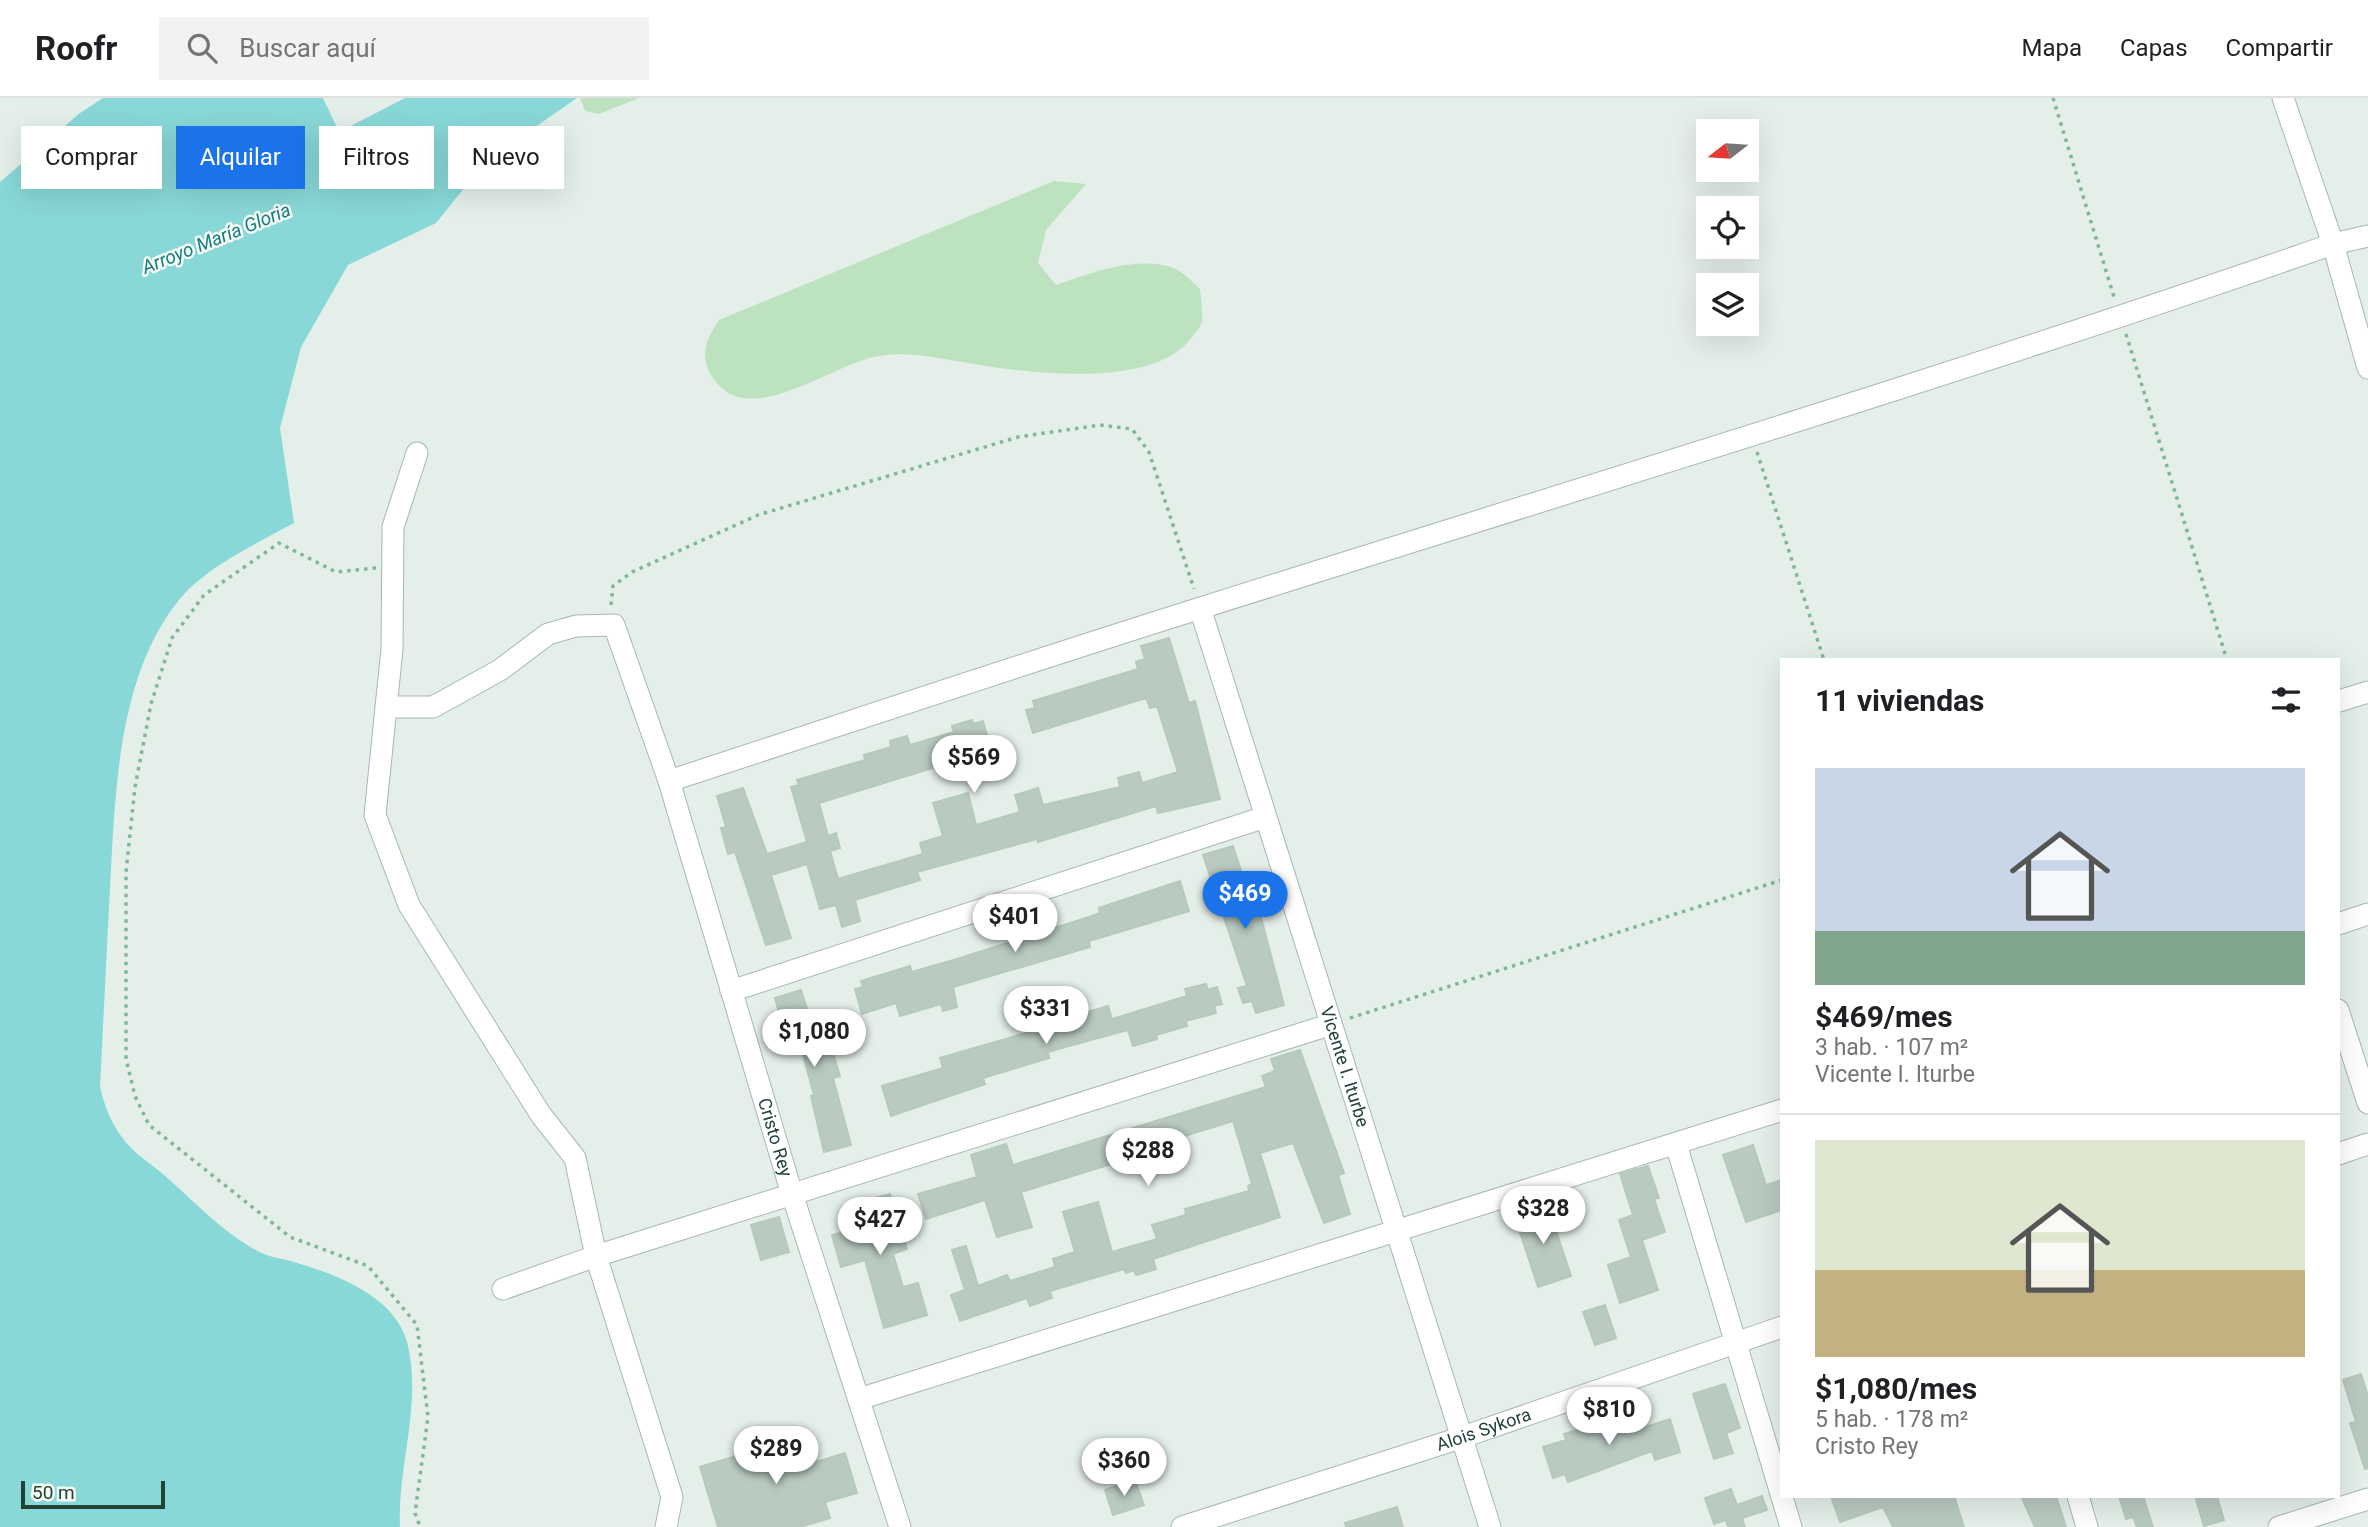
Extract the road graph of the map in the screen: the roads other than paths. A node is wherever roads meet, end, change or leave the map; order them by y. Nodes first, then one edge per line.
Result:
1 (2283, 98) edge
2 (2368, 236) edge
3 (2333, 244) junction
4 (2368, 368) edge
5 (417, 453) dead end
6 (1199, 608) junction
7 (2368, 692) edge
8 (2340, 701) edge
9 (386, 707) junction
10 (669, 781) junction
11 (1265, 817) junction
12 (2368, 914) edge
13 (2340, 923) edge
14 (731, 991) junction
15 (2340, 1016) edge
16 (1329, 1025) junction
17 (2368, 1103) edge
18 (1780, 1111) edge
19 (1676, 1144) junction
20 (2368, 1144) edge
21 (2340, 1153) edge
22 (792, 1194) junction
23 (1395, 1233) junction
24 (596, 1256) junction
25 (503, 1289) dead end
26 (1780, 1328) edge
27 (1734, 1341) junction
28 (859, 1399) junction
29 (1460, 1437) junction
30 (1780, 1491) edge
31 (1782, 1498) edge
32 (2079, 1498) edge
33 (2368, 1499) edge
34 (1189, 1526) edge
35 (666, 1527) edge
36 (900, 1527) edge
37 (1490, 1527) edge
38 (1791, 1527) edge
39 (2087, 1527) edge
40 (2279, 1527) edge

1 - 3 street
2 - 3 street
3 - 4 street
3 - 6 street
5 - 9 street
6 - 10 street
6 - 11 street, Vicente I. Iturbe
7 - 8 street
9 - 10 street, Cristo Rey
9 - 24 street
10 - 14 street, Cristo Rey
11 - 14 street
11 - 16 street, Vicente I. Iturbe
12 - 13 street
14 - 22 street, Cristo Rey
15 - 17 street
16 - 22 street
16 - 23 street, Vicente I. Iturbe
18 - 19 street
19 - 23 street
19 - 27 street
20 - 21 street
22 - 24 street
22 - 28 street, Cristo Rey
23 - 28 street
23 - 29 street, Vicente I. Iturbe
24 - 25 street
24 - 35 street
26 - 27 street, Alois Sykora
27 - 29 street, Alois Sykora
27 - 30 street
28 - 36 street, Cristo Rey
29 - 34 street, Alois Sykora
29 - 37 street, Vicente I. Iturbe
31 - 38 street
32 - 39 street
33 - 40 street

